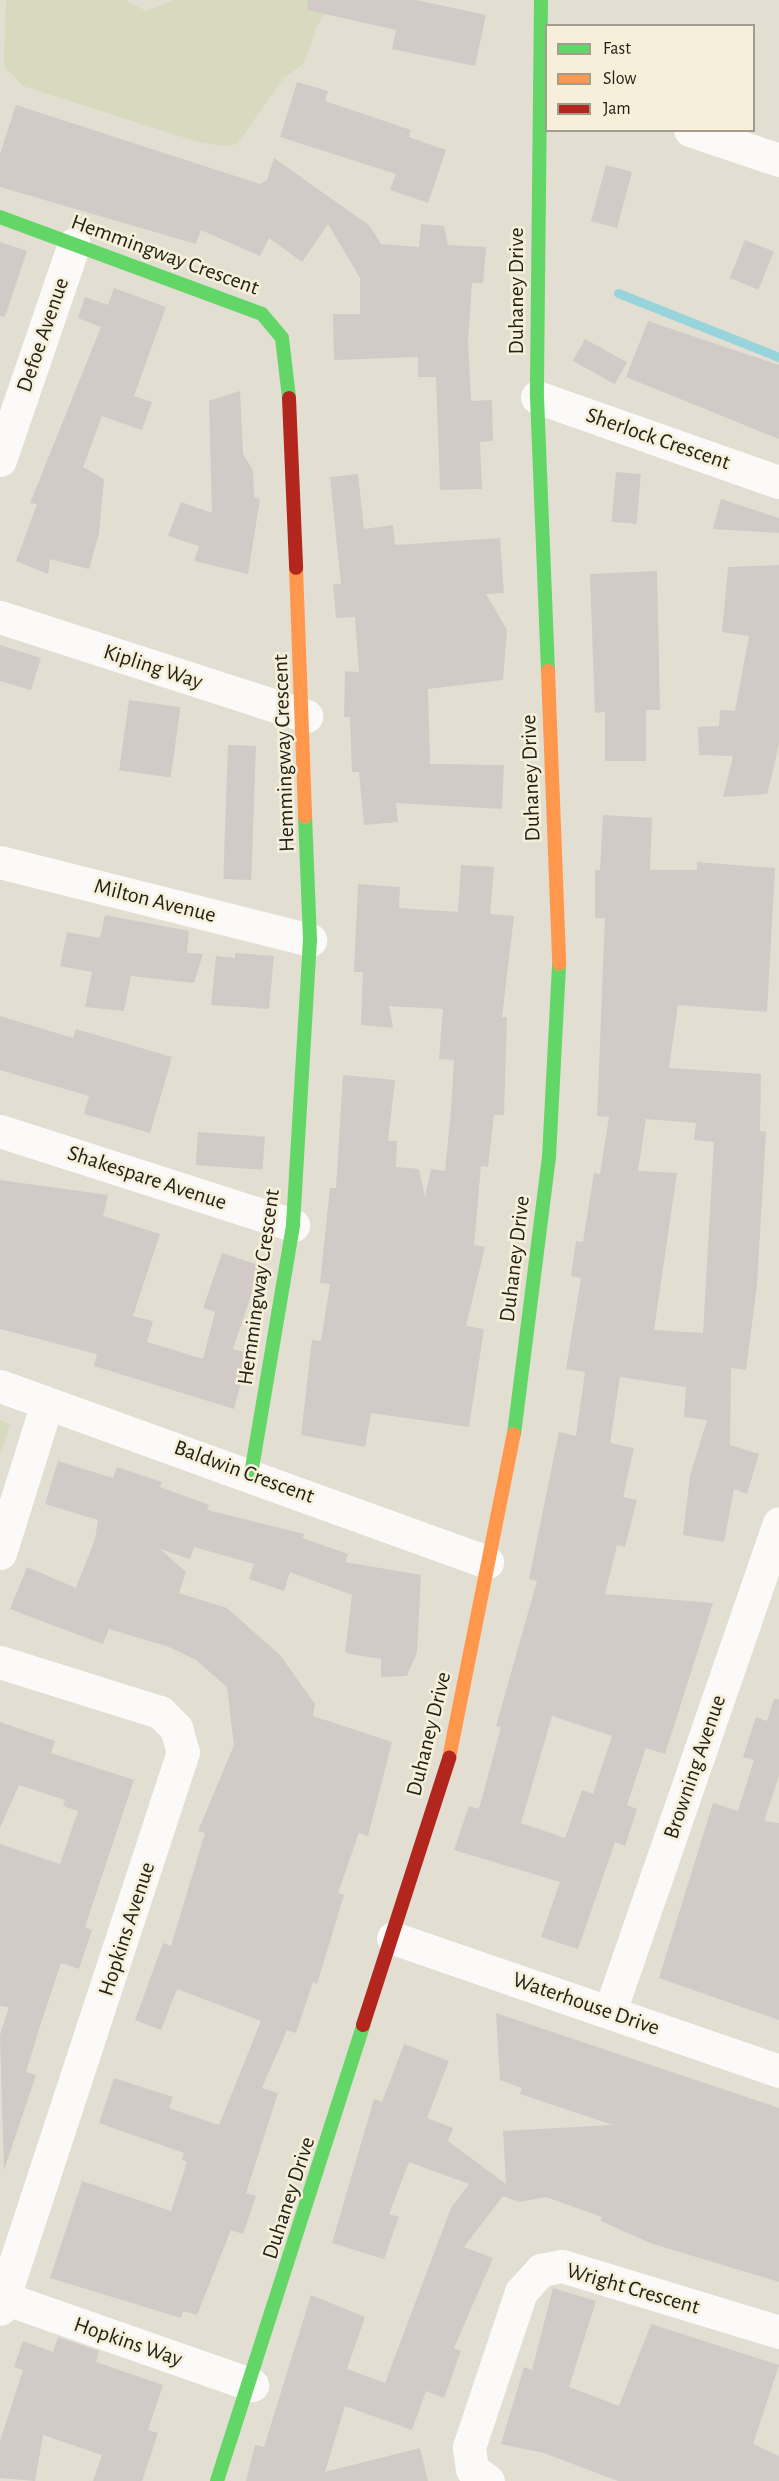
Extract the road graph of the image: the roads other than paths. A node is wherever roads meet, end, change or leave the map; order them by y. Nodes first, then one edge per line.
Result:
1 (541, 0) edge
2 (543, 82) edge
3 (696, 132) edge
4 (779, 160) edge
5 (0, 217) edge
6 (74, 244) junction
7 (537, 397) junction
8 (0, 460) edge
9 (779, 482) edge
10 (0, 617) edge
11 (306, 717) junction
12 (0, 861) edge
13 (310, 940) junction
14 (0, 1131) edge
15 (293, 1226) junction
16 (0, 1386) edge
17 (47, 1403) junction
18 (251, 1474) junction
19 (779, 1523) edge
20 (0, 1553) edge
21 (487, 1562) junction
22 (0, 1662) edge
23 (393, 1938) junction
24 (610, 2011) junction
25 (779, 2071) edge
26 (2, 2304) edge
27 (779, 2332) edge
28 (252, 2385) junction
29 (217, 2481) edge
30 (488, 2481) edge

1 - 2 street, Duhaney Drive
2 - 7 street, Duhaney Drive
3 - 4 street
5 - 6 street, Hemmingway Crescent
6 - 8 street, Defoe Avenue
6 - 11 street, Hemmingway Crescent
7 - 9 street, Sherlock Crescent
7 - 21 street, Duhaney Drive
10 - 11 street, Kipling Way
11 - 13 street, Hemmingway Crescent
12 - 13 street, Milton Avenue
13 - 15 street, Hemmingway Crescent
14 - 15 street, Shakespare Avenue
15 - 18 street, Hemmingway Crescent
16 - 17 street, Baldwin Crescent
17 - 18 street, Baldwin Crescent
17 - 20 street
18 - 21 street, Baldwin Crescent
19 - 24 street, Browning Avenue
21 - 23 street, Duhaney Drive
22 - 26 street, Hopkins Avenue
23 - 24 street, Waterhouse Drive
23 - 28 street, Duhaney Drive
24 - 25 street, Waterhouse Drive
26 - 28 street, Hopkins Way
27 - 30 street, Wright Crescent
28 - 29 street, Duhaney Drive

